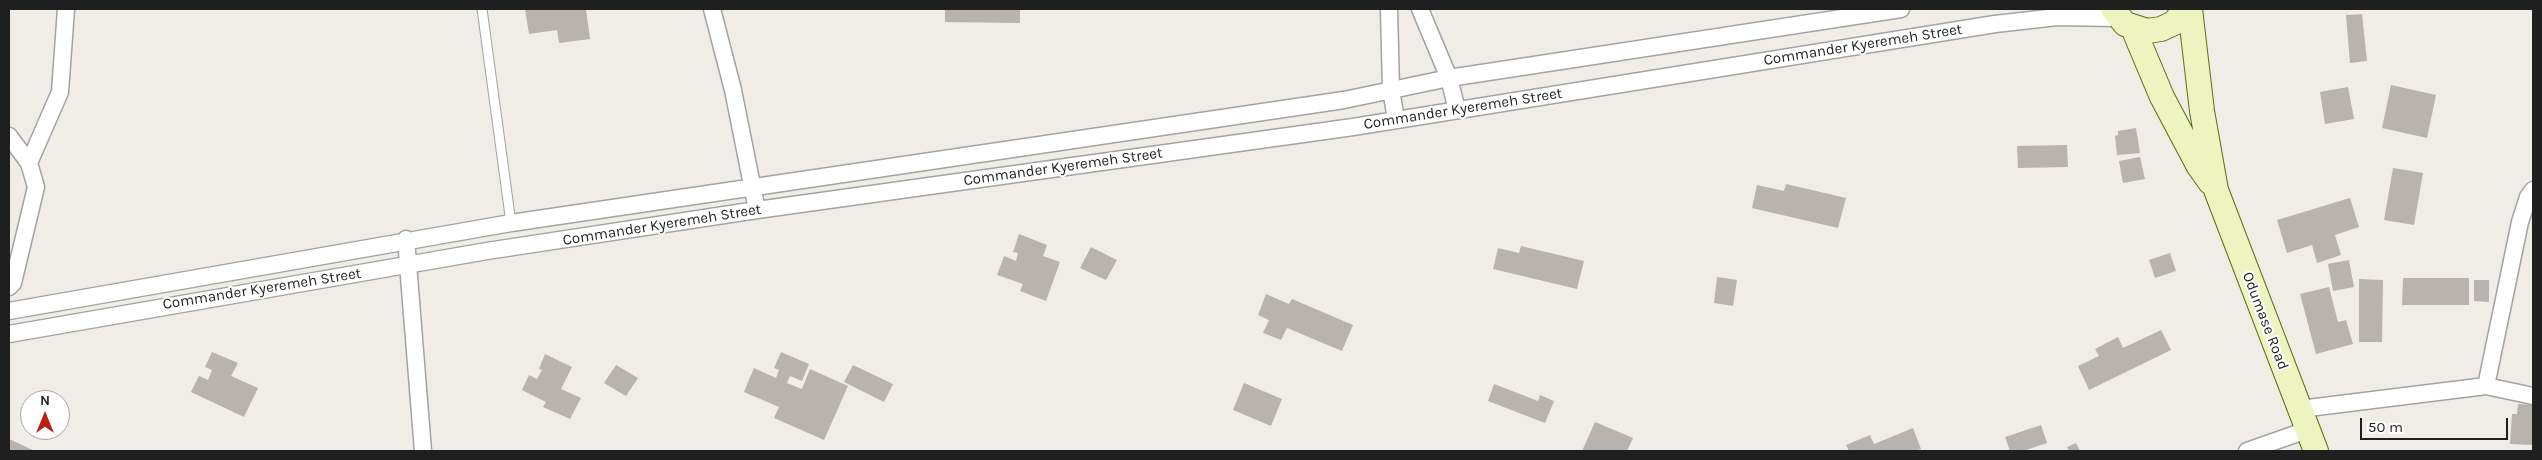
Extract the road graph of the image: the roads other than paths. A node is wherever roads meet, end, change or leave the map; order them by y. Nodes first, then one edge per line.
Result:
1 (66, 9) edge
2 (482, 9) edge
3 (712, 9) edge
4 (1389, 9) edge
5 (1420, 9) edge
6 (1900, 9) edge
7 (2185, 9) edge
8 (2190, 9) edge
9 (2121, 18) edge
10 (1448, 78) junction
11 (1391, 90) junction
12 (1457, 110) junction
13 (1396, 119) junction
14 (9, 136) edge
15 (29, 163) junction
16 (753, 186) junction
17 (2216, 190) junction
18 (2533, 190) edge
19 (757, 210) junction
20 (511, 222) junction
21 (406, 240) junction
22 (408, 266) junction
23 (9, 287) edge
24 (9, 311) edge
25 (9, 334) edge
26 (2486, 386) junction
27 (2533, 396) edge
28 (2308, 430) edge
29 (424, 451) edge
30 (2248, 451) edge

1 - 15 street
2 - 20 lane
3 - 16 street
4 - 11 street
5 - 10 street
6 - 10 street, Commander Kyeremeh Street
7 - 9 main road
8 - 17 main road, Odumase Road
9 - 12 street, Commander Kyeremeh Street
9 - 17 main road, Odumase Road
10 - 11 street, Commander Kyeremeh Street
10 - 12 street
11 - 13 street
11 - 16 street, Commander Kyeremeh Street
12 - 13 street, Commander Kyeremeh Street
13 - 19 street, Commander Kyeremeh Street
14 - 15 street
15 - 23 street
16 - 19 street
16 - 20 street, Commander Kyeremeh Street
17 - 28 main road, Odumase Road
18 - 26 street
19 - 22 street, Commander Kyeremeh Street
20 - 21 street, Commander Kyeremeh Street
21 - 22 street
21 - 24 street, Commander Kyeremeh Street
22 - 25 street, Commander Kyeremeh Street
22 - 29 street
26 - 27 street
26 - 28 street
28 - 30 street

